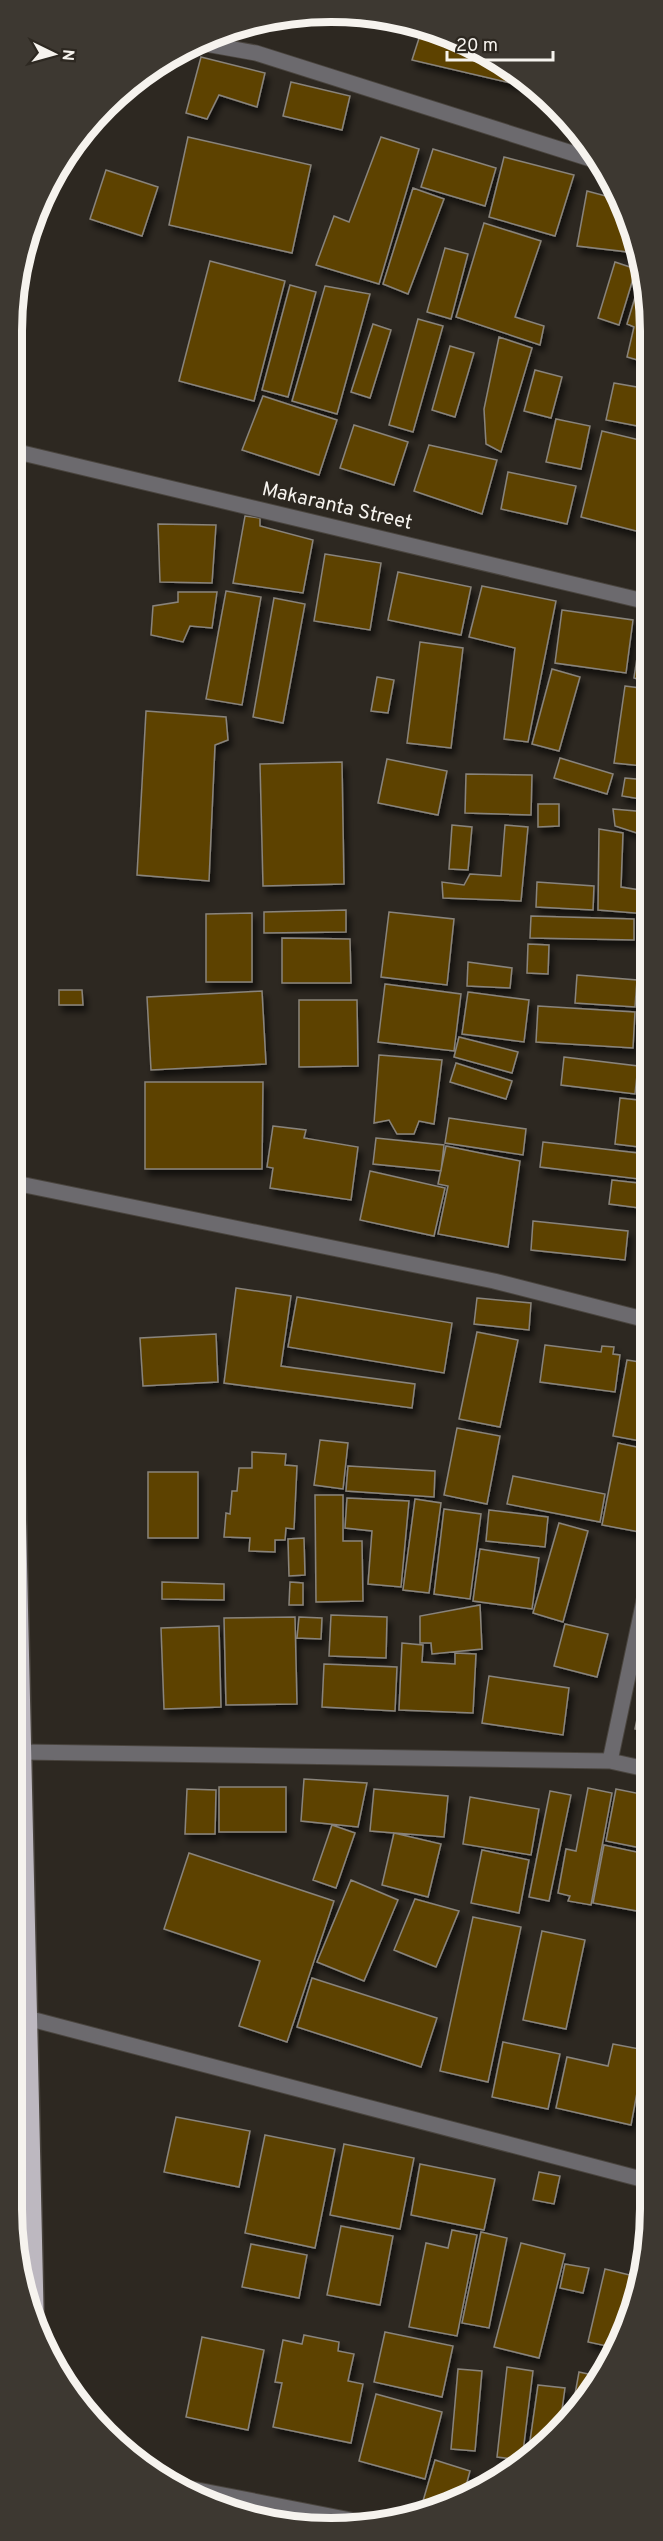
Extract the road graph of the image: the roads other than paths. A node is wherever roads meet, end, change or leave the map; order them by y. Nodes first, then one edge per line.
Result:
1 (214, 46) edge
2 (586, 158) edge
3 (22, 453) edge
4 (640, 600) edge
5 (22, 1184) edge
6 (640, 1318) edge
7 (640, 1619) edge
8 (22, 1706) edge
9 (23, 1752) junction
10 (610, 1761) junction
11 (640, 1768) edge
12 (27, 2018) junction
13 (640, 2179) edge
14 (35, 2296) edge
15 (205, 2492) edge
16 (341, 2518) edge

1 - 2 street
3 - 4 street, Makaranta Street
5 - 6 street
7 - 10 street
8 - 9 highway
9 - 10 street
9 - 12 highway
10 - 11 street
12 - 13 street
12 - 14 highway
15 - 16 street

